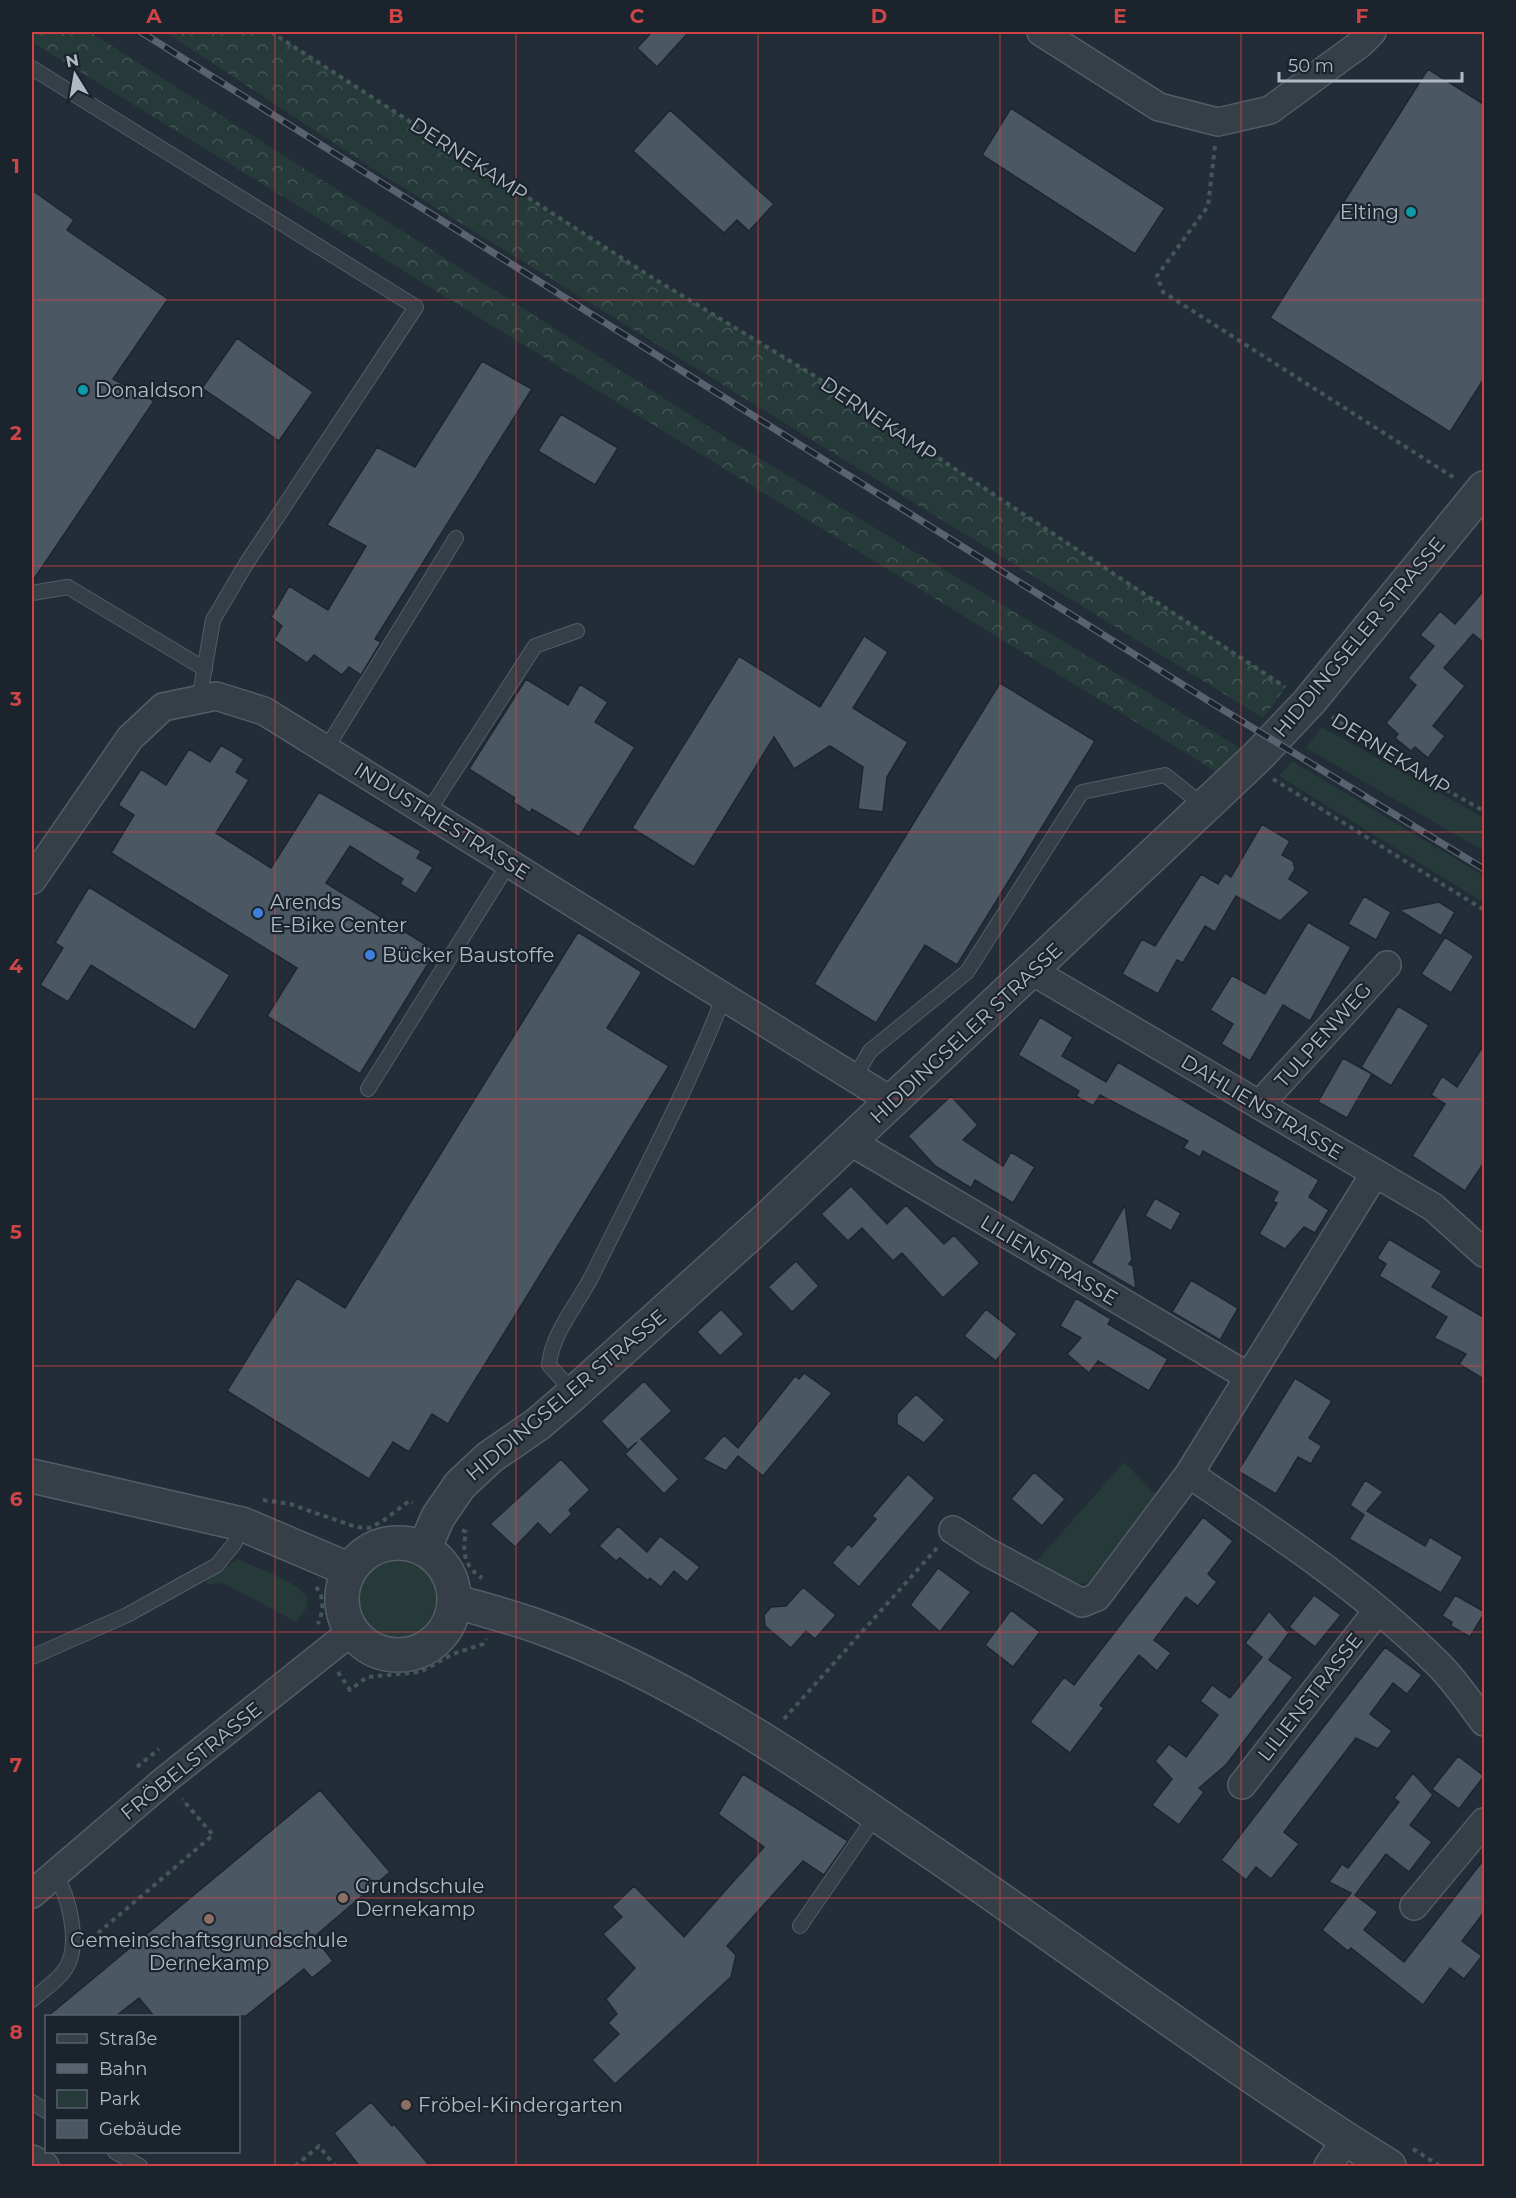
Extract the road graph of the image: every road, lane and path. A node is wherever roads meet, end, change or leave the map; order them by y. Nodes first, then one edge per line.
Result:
1 (271, 32) edge
2 (1041, 32) edge
3 (1372, 32) edge
4 (32, 68) edge
5 (1218, 122) junction
6 (1482, 491) edge
7 (456, 538) dead end
8 (32, 593) edge
9 (577, 631) dead end
10 (205, 669) junction
11 (199, 700) junction
12 (1309, 702) junction
13 (326, 750) junction
14 (1256, 758) junction
15 (1204, 806) junction
16 (1485, 811) edge
17 (428, 813) junction
18 (509, 863) junction
19 (32, 880) edge
20 (1485, 910) edge
21 (1387, 965) dead end
22 (1032, 971) junction
23 (724, 996) junction
24 (855, 1077) junction
25 (368, 1089) dead end
26 (893, 1102) junction
27 (1259, 1105) junction
28 (850, 1142) junction
29 (1375, 1173) junction
30 (1485, 1253) edge
31 (1249, 1377) junction
32 (574, 1393) junction
33 (1189, 1474) junction
34 (32, 1476) edge
35 (248, 1512) junction
36 (438, 1517) junction
37 (953, 1530) joint
38 (424, 1549) junction
39 (350, 1570) junction
40 (312, 1583) dead end
41 (490, 1597) junction
42 (454, 1601) junction
43 (1378, 1610) junction
44 (352, 1631) junction
45 (324, 1653) junction
46 (32, 1657) edge
47 (781, 1722) dead end
48 (1485, 1722) edge
49 (164, 1746) dead end
50 (146, 1758) junction
51 (131, 1774) dead end
52 (165, 1780) junction
53 (1242, 1785) dead end
54 (877, 1814) junction
55 (1485, 1822) edge
56 (55, 1874) junction
57 (32, 1894) edge
58 (1414, 1906) dead end
59 (800, 1926) dead end
60 (71, 1956) junction
61 (32, 2000) edge
62 (32, 2102) edge
63 (45, 2110) edge
64 (1346, 2139) junction
65 (118, 2153) edge
66 (32, 2159) edge
67 (45, 2166) edge
68 (140, 2166) edge
69 (296, 2166) edge
70 (335, 2166) edge
71 (1328, 2166) edge
72 (1389, 2166) edge

1 - 12 path, DERNEKAMP
2 - 5 street
3 - 5 street
4 - 10 lane
5 - 6 path
6 - 12 street, HIDDINGSELER STRASSE
7 - 13 lane
8 - 10 lane
9 - 17 lane
10 - 11 lane
11 - 13 street, INDUSTRIESTRASSE
11 - 19 street, INDUSTRIESTRASSE
12 - 14 street, HIDDINGSELER STRASSE
12 - 16 path, DERNEKAMP
13 - 17 street, INDUSTRIESTRASSE
14 - 15 street, HIDDINGSELER STRASSE
14 - 20 path
15 - 22 street, HIDDINGSELER STRASSE
15 - 24 lane
17 - 18 street, INDUSTRIESTRASSE
18 - 23 street, INDUSTRIESTRASSE
18 - 25 lane
21 - 27 street, TULPENWEG
22 - 26 street, HIDDINGSELER STRASSE
22 - 27 street, DAHLIENSTRASSE
23 - 24 street, INDUSTRIESTRASSE
23 - 32 lane
24 - 26 street, INDUSTRIESTRASSE
26 - 28 street, HIDDINGSELER STRASSE
27 - 29 street, DAHLIENSTRASSE
28 - 31 street, LILIENSTRASSE
28 - 32 street, HIDDINGSELER STRASSE
29 - 30 street, DAHLIENSTRASSE
29 - 31 street
31 - 33 street
32 - 36 street, HIDDINGSELER STRASSE
33 - 37 street
33 - 43 street
34 - 35 street
35 - 36 path
35 - 39 street
35 - 46 lane
36 - 38 street, HIDDINGSELER STRASSE
36 - 41 path
37 - 47 path
38 - 39 street
38 - 42 street
39 - 44 street
40 - 45 path
41 - 42 street
41 - 45 path
41 - 54 street
42 - 44 street
43 - 48 street
43 - 53 street, LILIENSTRASSE
44 - 45 street, FRÖBELSTRASSE
45 - 52 street, FRÖBELSTRASSE
49 - 50 path
50 - 51 path
50 - 52 path
52 - 56 street, FRÖBELSTRASSE
52 - 60 path
54 - 59 lane
54 - 64 street
55 - 58 street
56 - 57 street, FRÖBELSTRASSE
56 - 60 lane
60 - 61 lane
62 - 63 lane
64 - 71 street
64 - 72 street
65 - 68 lane
66 - 67 street
69 - 70 path

